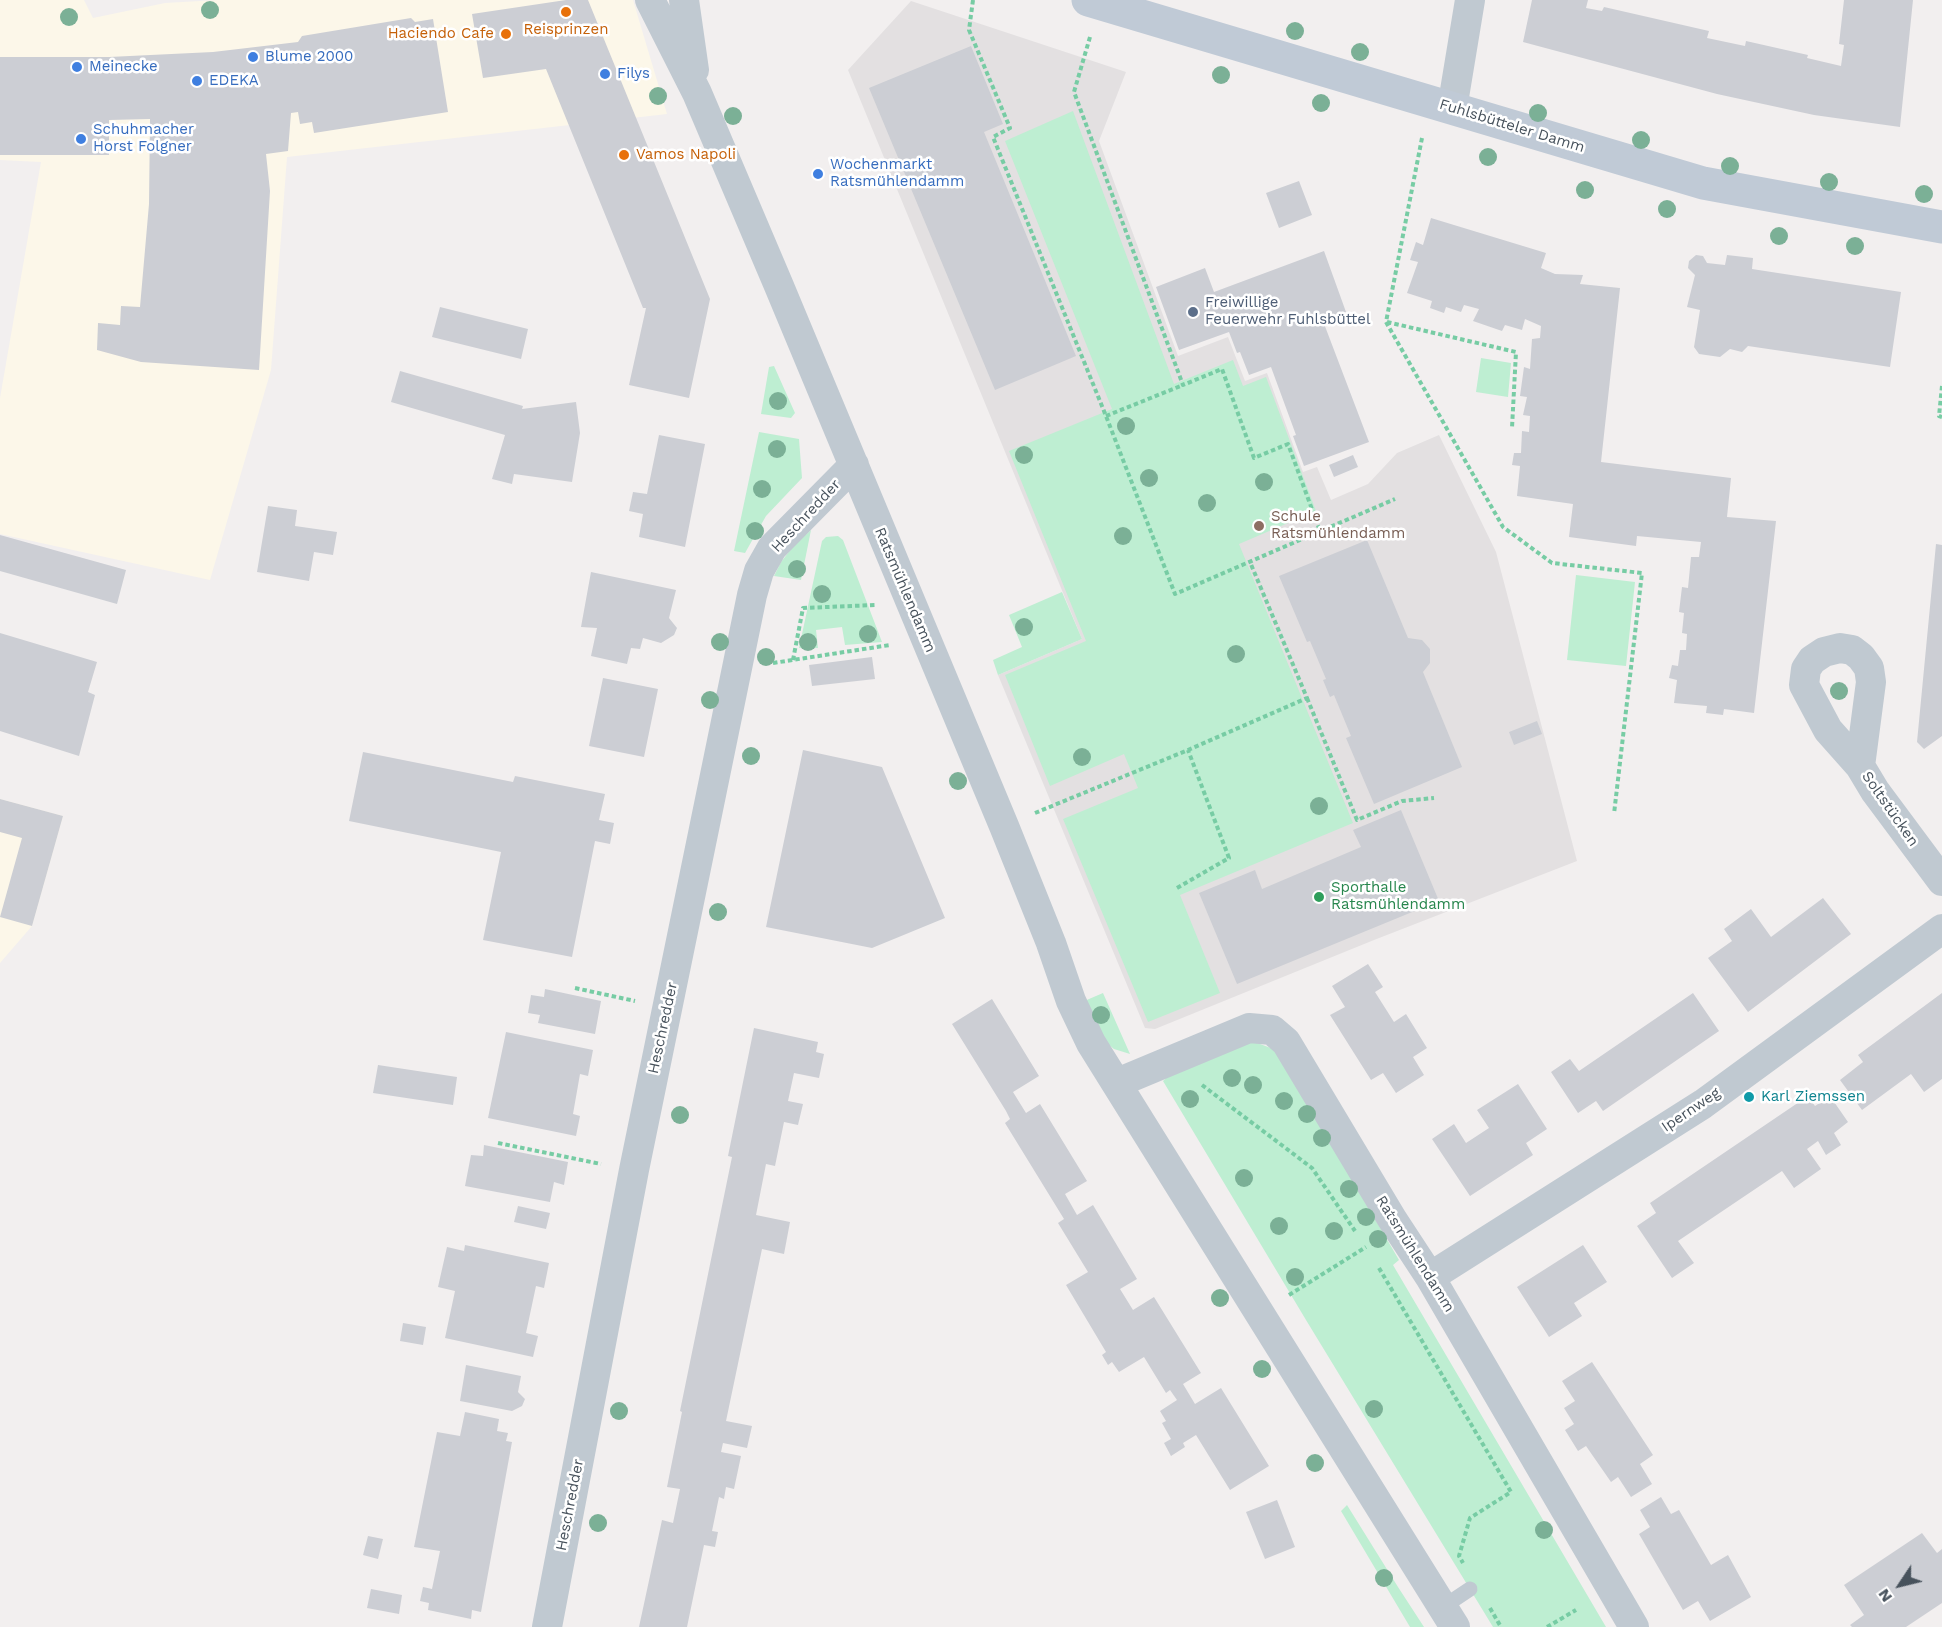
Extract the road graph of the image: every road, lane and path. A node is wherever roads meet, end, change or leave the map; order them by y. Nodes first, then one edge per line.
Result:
1 (650, 0) edge
2 (684, 0) edge
3 (973, 0) edge
4 (1088, 0) edge
5 (1470, 0) edge
6 (1084, 58) dead end
7 (697, 93) junction
8 (1440, 105) junction
9 (1942, 227) edge
10 (1386, 322) junction
11 (1183, 385) junction
12 (1942, 386) edge
13 (1106, 416) junction
14 (1942, 417) edge
15 (1512, 428) dead end
16 (854, 465) junction
17 (1395, 499) dead end
18 (1320, 531) junction
19 (1250, 562) junction
20 (879, 615) dead end
21 (887, 635) dead end
22 (793, 660) junction
23 (737, 668) junction
24 (1307, 698) junction
25 (1188, 750) junction
26 (1860, 766) dead end
27 (1434, 798) dead end
28 (1614, 814) dead end
29 (1004, 826) junction
30 (1942, 881) edge
31 (1177, 888) dead end
32 (1942, 929) edge
33 (575, 988) dead end
34 (668, 1008) junction
35 (1170, 1061) junction
36 (1117, 1083) junction
37 (498, 1143) dead end
38 (634, 1170) junction
39 (1366, 1247) junction
40 (1371, 1256) dead end
41 (1376, 1264) dead end
42 (1430, 1277) junction
43 (1260, 1313) junction
44 (1465, 1566) dead end
45 (1470, 1589) dead end
46 (1489, 1607) dead end
47 (1576, 1610) dead end
48 (1449, 1617) edge
49 (547, 1627) edge
50 (1501, 1627) edge
51 (1547, 1627) edge
52 (1634, 1627) edge

1 - 7 street, Ratsmühlendamm
2 - 7 street, Ratsmühlendamm
3 - 13 path
4 - 8 street, Fuhlsbütteler Damm
5 - 8 street
6 - 11 path
7 - 16 street, Ratsmühlendamm
8 - 9 street, Fuhlsbütteler Damm
8 - 10 path
10 - 15 path
10 - 28 path
11 - 13 path
11 - 18 path
12 - 14 path
13 - 19 path
16 - 23 street, Heschredder
16 - 29 street, Ratsmühlendamm
17 - 18 path
18 - 19 path
19 - 24 path
20 - 22 path
21 - 22 path
22 - 23 path
23 - 34 street, Heschredder
24 - 25 path
24 - 27 path
25 - 29 path
25 - 31 path
26 - 30 street, Soltstücken
29 - 36 street, Ratsmühlendamm
32 - 42 street, Ipernweg
33 - 34 path
34 - 38 street, Heschredder
35 - 36 street, Ratsmühlendamm
35 - 39 path
35 - 42 street, Ratsmühlendamm
36 - 43 street, Ratsmühlendamm
37 - 38 path
38 - 49 street, Heschredder
39 - 40 path
39 - 43 path
41 - 44 path
42 - 52 street, Ratsmühlendamm
43 - 48 street, Ratsmühlendamm
45 - 48 lane
46 - 50 path
47 - 51 path

